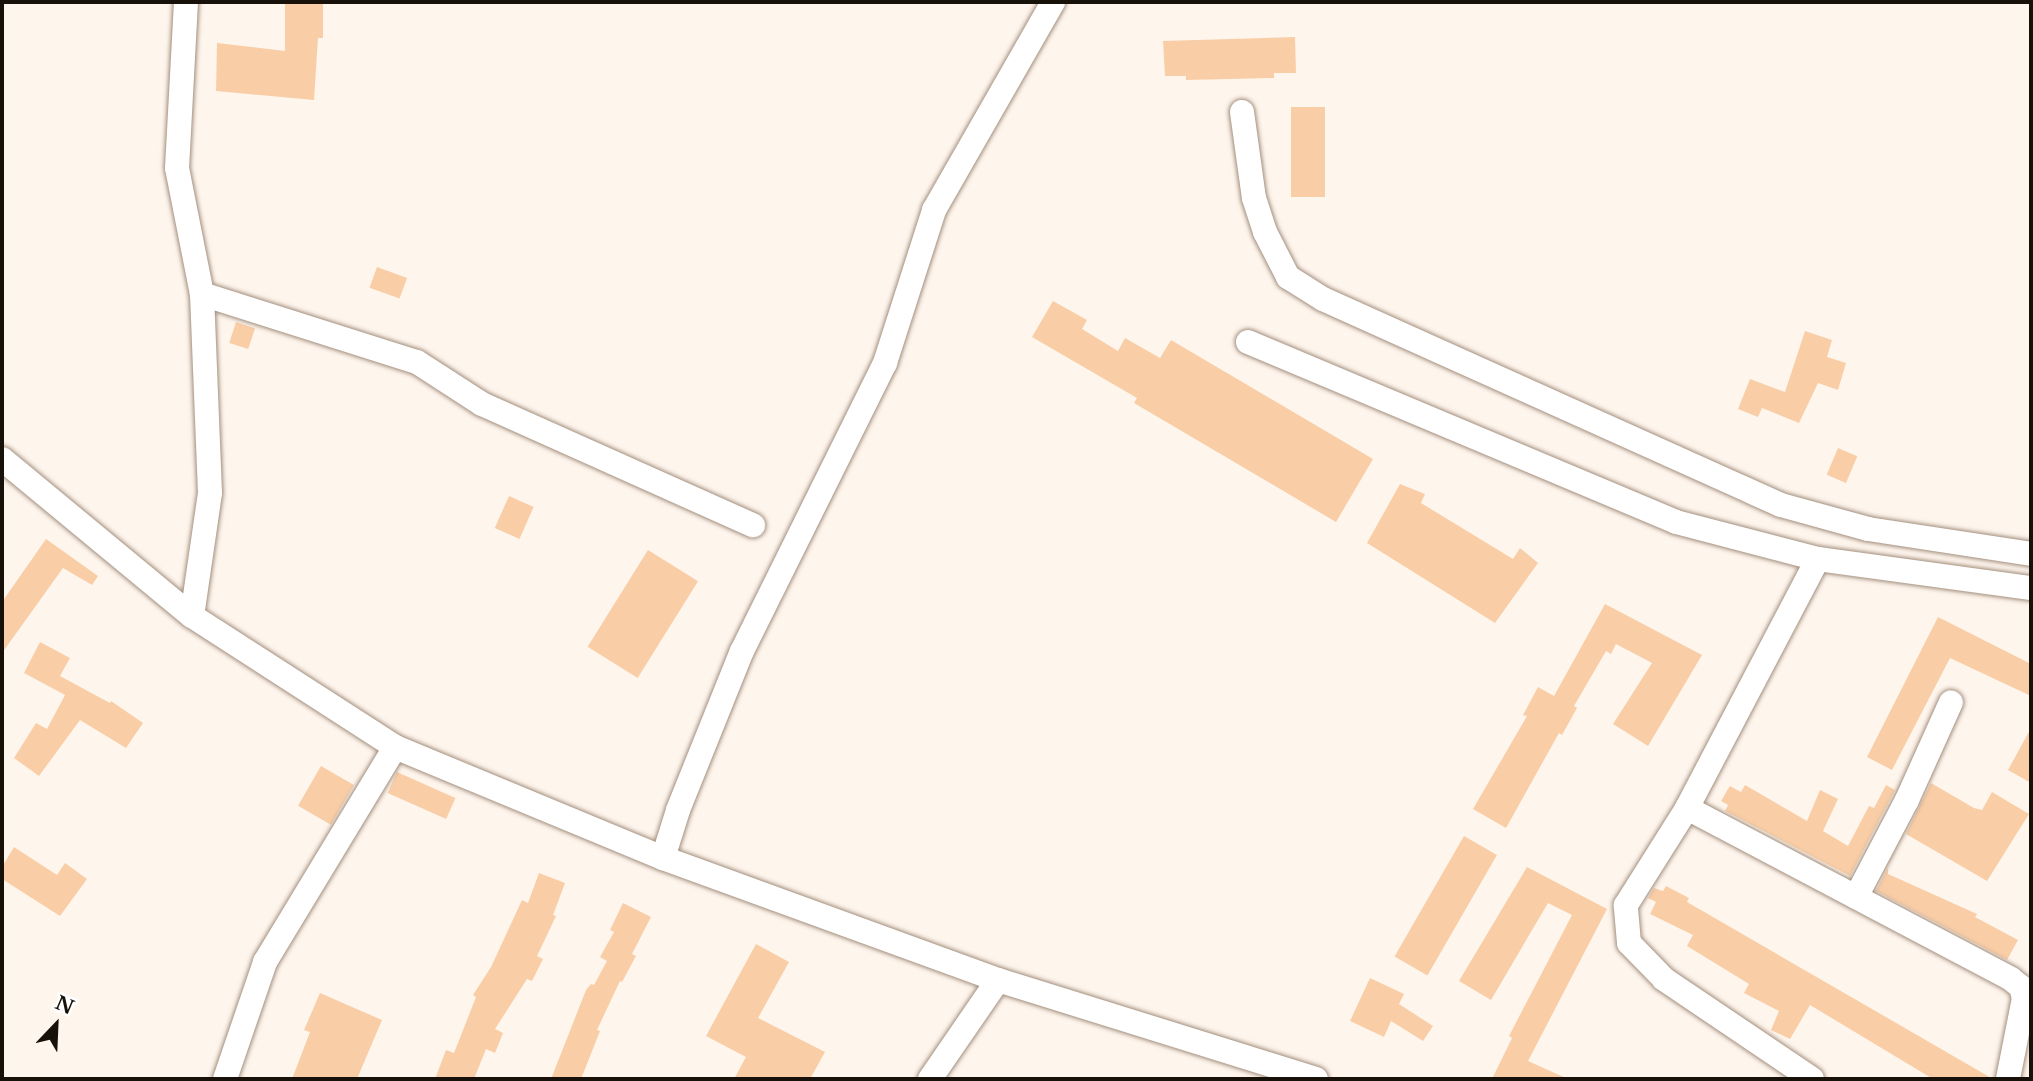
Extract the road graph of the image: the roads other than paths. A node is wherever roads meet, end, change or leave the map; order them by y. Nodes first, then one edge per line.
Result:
1 (186, 2) edge
2 (1054, 2) edge
3 (1242, 112) dead end
4 (202, 294) junction
5 (1248, 342) dead end
6 (2, 459) edge
7 (753, 525) dead end
8 (2031, 555) edge
9 (1818, 559) junction
10 (2031, 588) edge
11 (192, 616) junction
12 (1951, 702) dead end
13 (395, 747) junction
14 (1687, 808) junction
15 (663, 858) junction
16 (1856, 897) junction
17 (998, 980) junction
18 (2026, 1016) edge
19 (1301, 1077) edge
20 (225, 1079) edge
21 (930, 1079) edge
22 (1812, 1079) edge
23 (2008, 1079) edge

1 - 4 street
2 - 15 street
3 - 8 street
4 - 7 street
4 - 11 street
5 - 9 street
6 - 11 street
9 - 10 street
9 - 14 street
11 - 13 street
12 - 16 street
13 - 15 street
13 - 20 street
14 - 16 street
14 - 22 street
15 - 17 street
16 - 18 street
17 - 19 street
17 - 21 street
18 - 23 street

